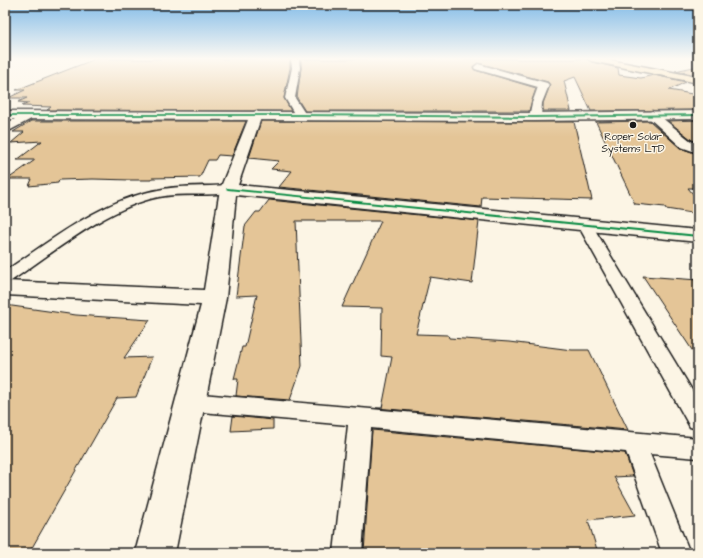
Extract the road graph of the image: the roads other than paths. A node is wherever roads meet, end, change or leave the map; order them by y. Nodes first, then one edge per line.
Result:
1 (293, 85) edge
2 (544, 85) edge
3 (256, 115) junction
4 (300, 115) junction
5 (652, 115) junction
6 (698, 115) edge
7 (5, 116) edge
8 (29, 116) junction
9 (535, 117) junction
10 (5, 129) edge
11 (698, 149) edge
12 (228, 189) junction
13 (585, 225) junction
14 (698, 236) edge
15 (5, 278) edge
16 (5, 288) edge
17 (214, 298) junction
18 (190, 402) junction
19 (360, 418) junction
20 (698, 420) edge
21 (634, 442) junction
22 (698, 448) edge
23 (154, 553) edge
24 (348, 553) edge
25 (676, 553) edge

1 - 4 street
2 - 9 street
3 - 4 street
3 - 8 street
3 - 12 street
4 - 9 street
5 - 6 street
5 - 9 street
5 - 11 street
7 - 8 street
8 - 10 street
12 - 13 street
12 - 15 lane
12 - 17 street
13 - 14 street
13 - 20 lane
16 - 17 street
17 - 18 street
18 - 19 lane
18 - 23 street
19 - 21 lane
19 - 24 lane
21 - 22 lane
21 - 25 lane

